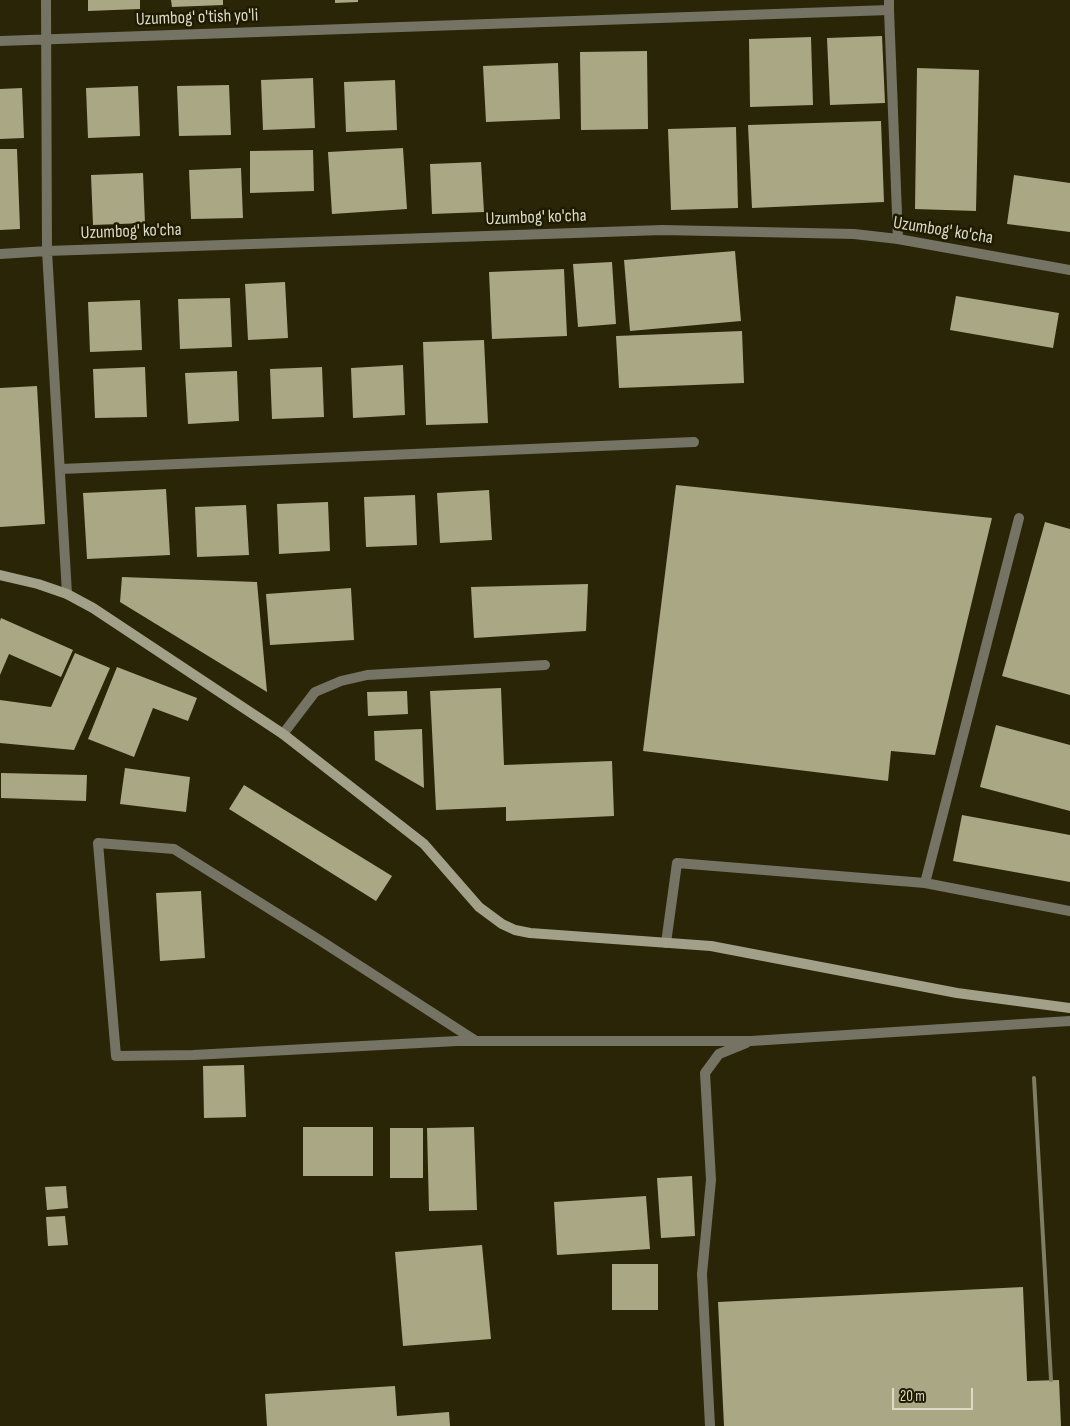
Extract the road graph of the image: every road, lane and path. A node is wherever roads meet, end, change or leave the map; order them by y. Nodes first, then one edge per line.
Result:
1 (46, 0) edge
2 (889, 5) edge
3 (46, 39) junction
4 (0, 41) edge
5 (898, 239) junction
6 (46, 251) junction
7 (0, 254) edge
8 (1070, 270) edge
9 (694, 442) dead end
10 (60, 469) junction
11 (1019, 518) dead end
12 (0, 574) edge
13 (67, 594) junction
14 (545, 665) dead end
15 (283, 734) junction
16 (925, 883) junction
17 (1070, 910) edge
18 (666, 942) junction
19 (1070, 1008) edge
20 (1070, 1021) edge
21 (751, 1040) junction
22 (476, 1041) junction
23 (710, 1426) edge

1 - 3 street
2 - 3 street, Uzumbog' o'tish yo'li
2 - 5 street
3 - 4 street, Uzumbog' o'tish yo'li
3 - 6 street
5 - 6 street, Uzumbog' ko'cha
5 - 8 street, Uzumbog' ko'cha
6 - 7 street, Uzumbog' ko'cha
6 - 10 street
9 - 10 street
10 - 13 street
11 - 16 street
12 - 13 street
13 - 15 street
14 - 15 street
15 - 18 street
16 - 17 street
16 - 18 street
18 - 19 street
20 - 21 street
21 - 22 street
21 - 23 street
22 - 22 street

